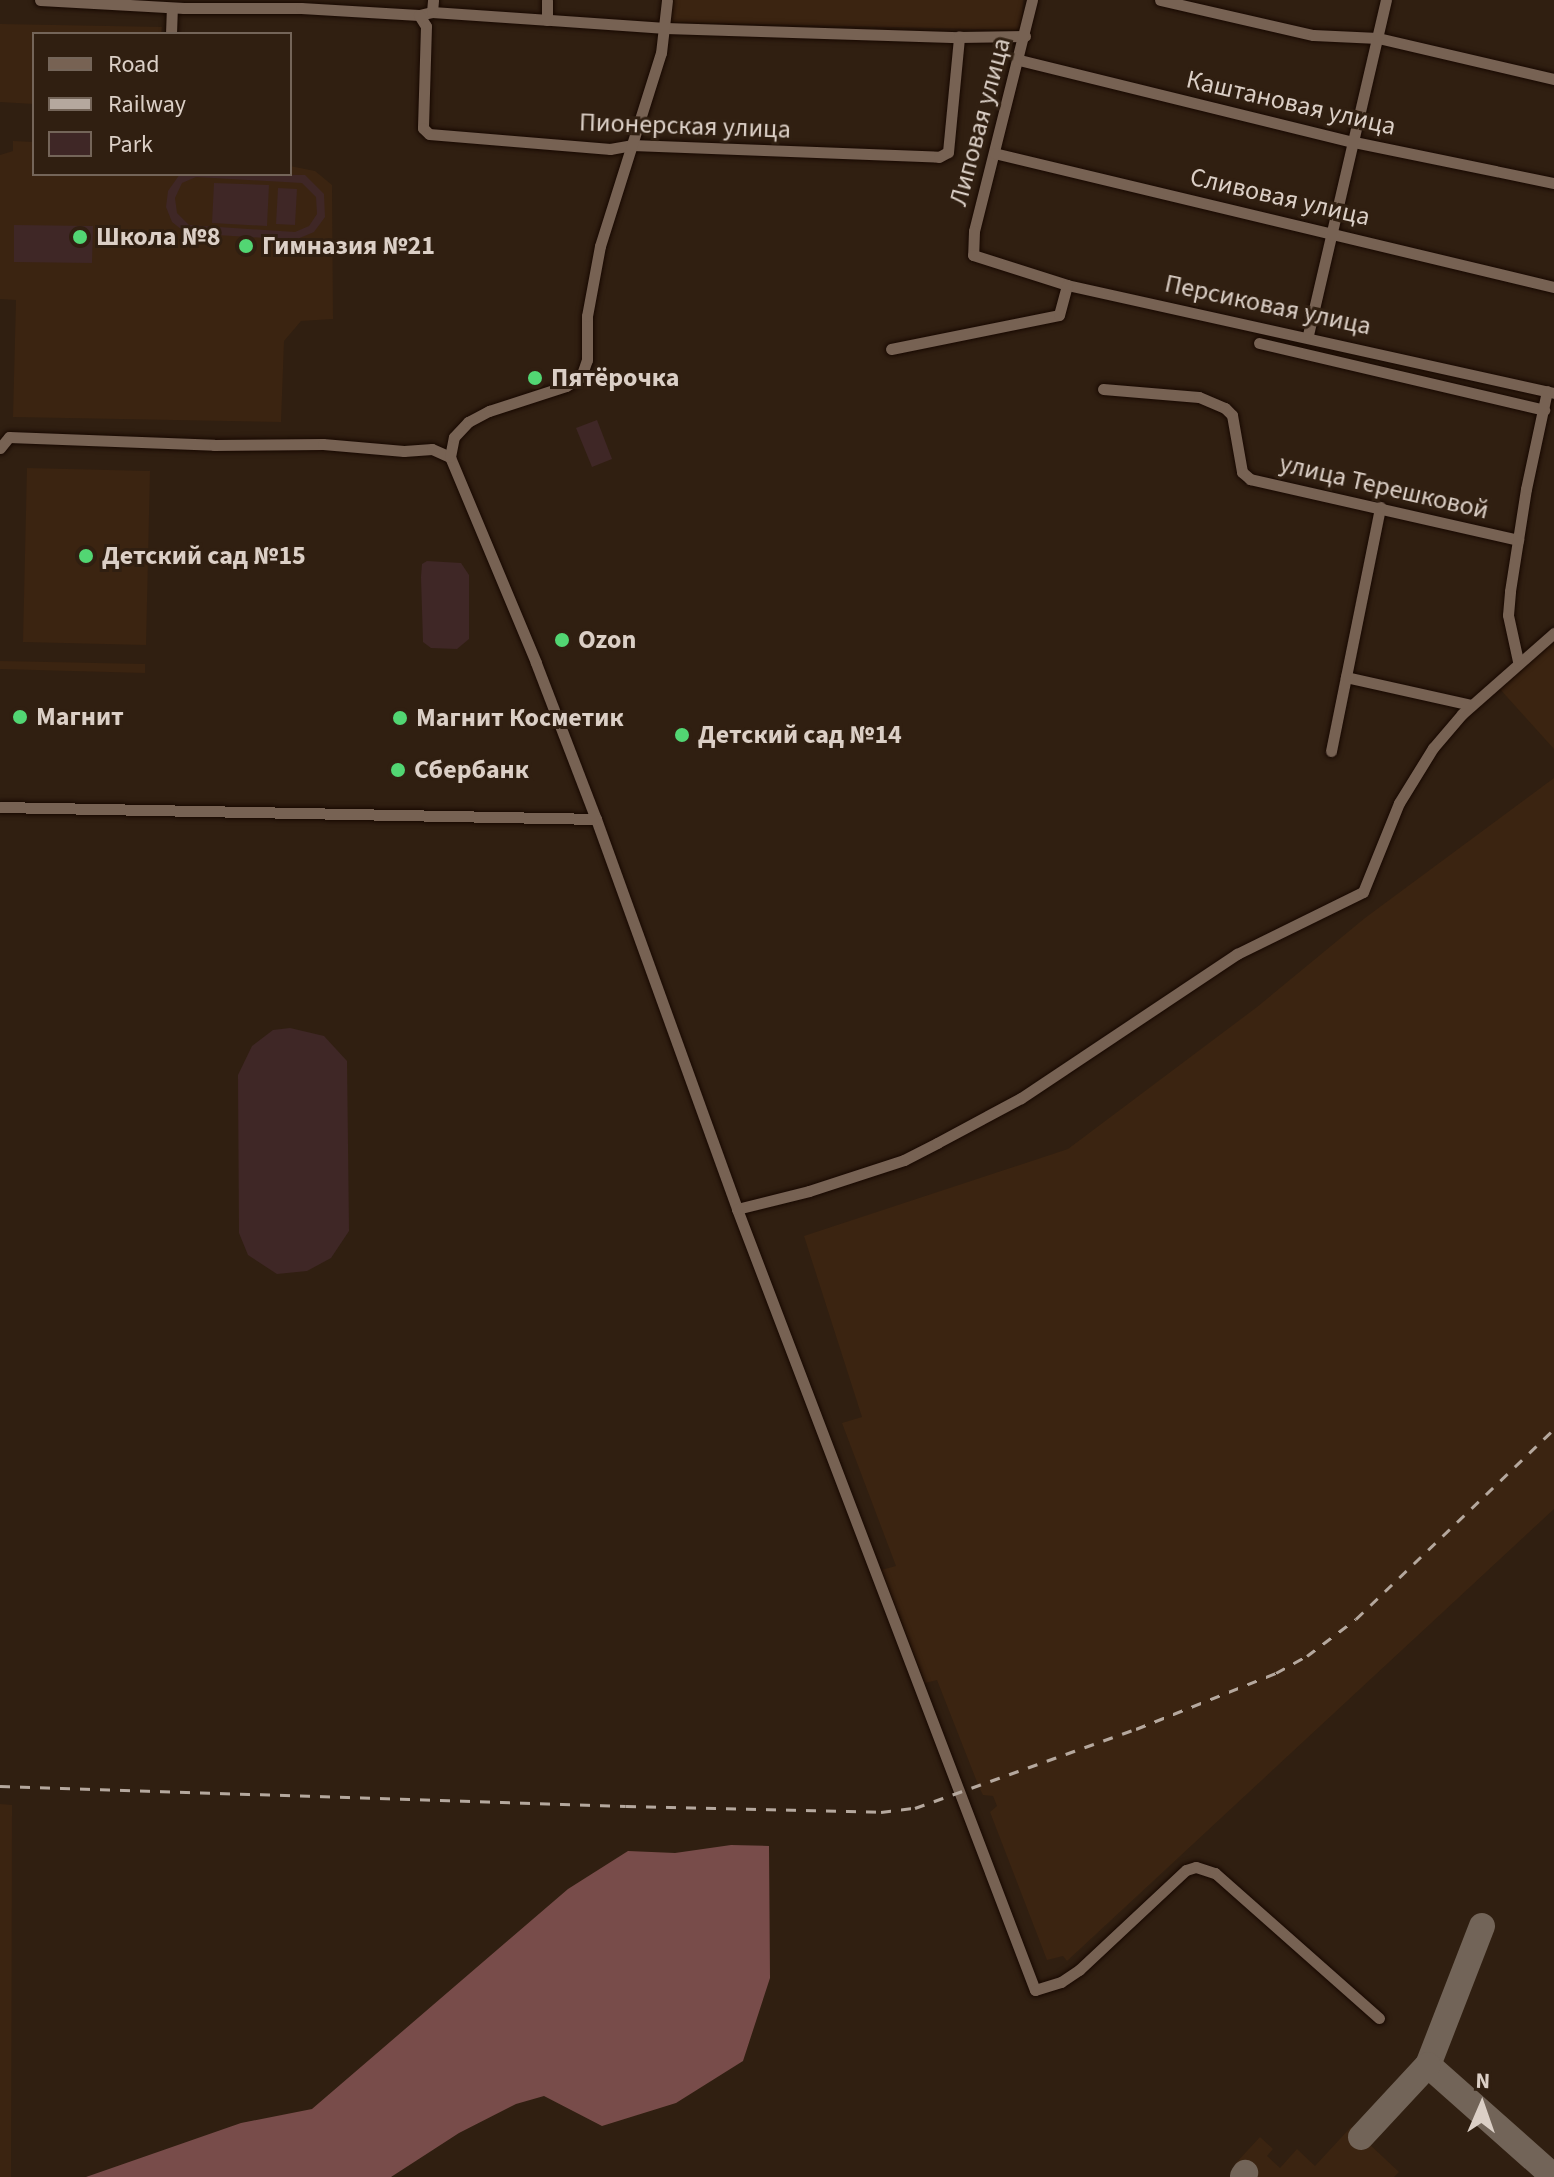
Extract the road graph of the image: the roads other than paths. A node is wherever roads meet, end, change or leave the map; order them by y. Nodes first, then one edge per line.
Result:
1 (40, 0) edge
2 (68, 0) edge
3 (547, 0) edge
4 (667, 0) edge
5 (1032, 0) edge
6 (1160, 0) edge
7 (1386, 0) edge
8 (301, 4) edge
9 (180, 5) edge
10 (432, 6) edge
11 (419, 15) junction
12 (547, 20) junction
13 (665, 28) junction
14 (172, 32) edge
15 (1025, 36) junction
16 (959, 37) junction
17 (1378, 38) junction
18 (1019, 60) junction
19 (1554, 79) edge
20 (1354, 142) junction
21 (632, 145) junction
22 (994, 153) junction
23 (1554, 183) edge
24 (1332, 231) junction
25 (973, 255) joint
26 (1067, 285) junction
27 (1554, 287) edge
28 (1308, 335) junction
29 (1259, 343) dead end
30 (891, 349) dead end
31 (1103, 389) dead end
32 (1551, 392) edge
33 (1544, 410) junction
34 (0, 448) edge
35 (450, 457) junction
36 (1380, 507) junction
37 (1518, 540) junction
38 (1554, 633) edge
39 (1518, 661) junction
40 (1346, 677) junction
41 (1471, 705) junction
42 (1331, 751) dead end
43 (0, 807) edge
44 (596, 819) junction
45 (737, 1209) junction
46 (1379, 2018) dead end

1 - 2 street
2 - 9 street
3 - 12 street
4 - 13 street
5 - 15 street, Липовая улица
6 - 17 street
7 - 17 street
8 - 9 street
8 - 11 street
9 - 14 street
10 - 11 street
10 - 12 street
11 - 21 street, Пионерская улица
12 - 13 street
13 - 16 street
13 - 21 street
15 - 16 street
15 - 18 street, Липовая улица
16 - 21 street, Пионерская улица
17 - 19 street
17 - 20 street
18 - 20 street, Каштановая улица
18 - 22 street, Липовая улица
20 - 23 street, Каштановая улица
20 - 24 street
21 - 35 street
22 - 24 street, Сливовая улица
22 - 25 street, Липовая улица
24 - 27 street, Сливовая улица
24 - 28 street
25 - 26 street, Персиковая улица
26 - 28 street, Персиковая улица
26 - 30 street
28 - 32 street, Персиковая улица
29 - 33 street
31 - 36 street, улица Терешковой
32 - 33 street
33 - 37 street
34 - 35 street
35 - 44 street
36 - 37 street, улица Терешковой
36 - 40 street
37 - 39 street
38 - 39 street
39 - 41 street
40 - 41 street
40 - 42 street
41 - 45 street
43 - 44 street
44 - 45 street
45 - 46 street

